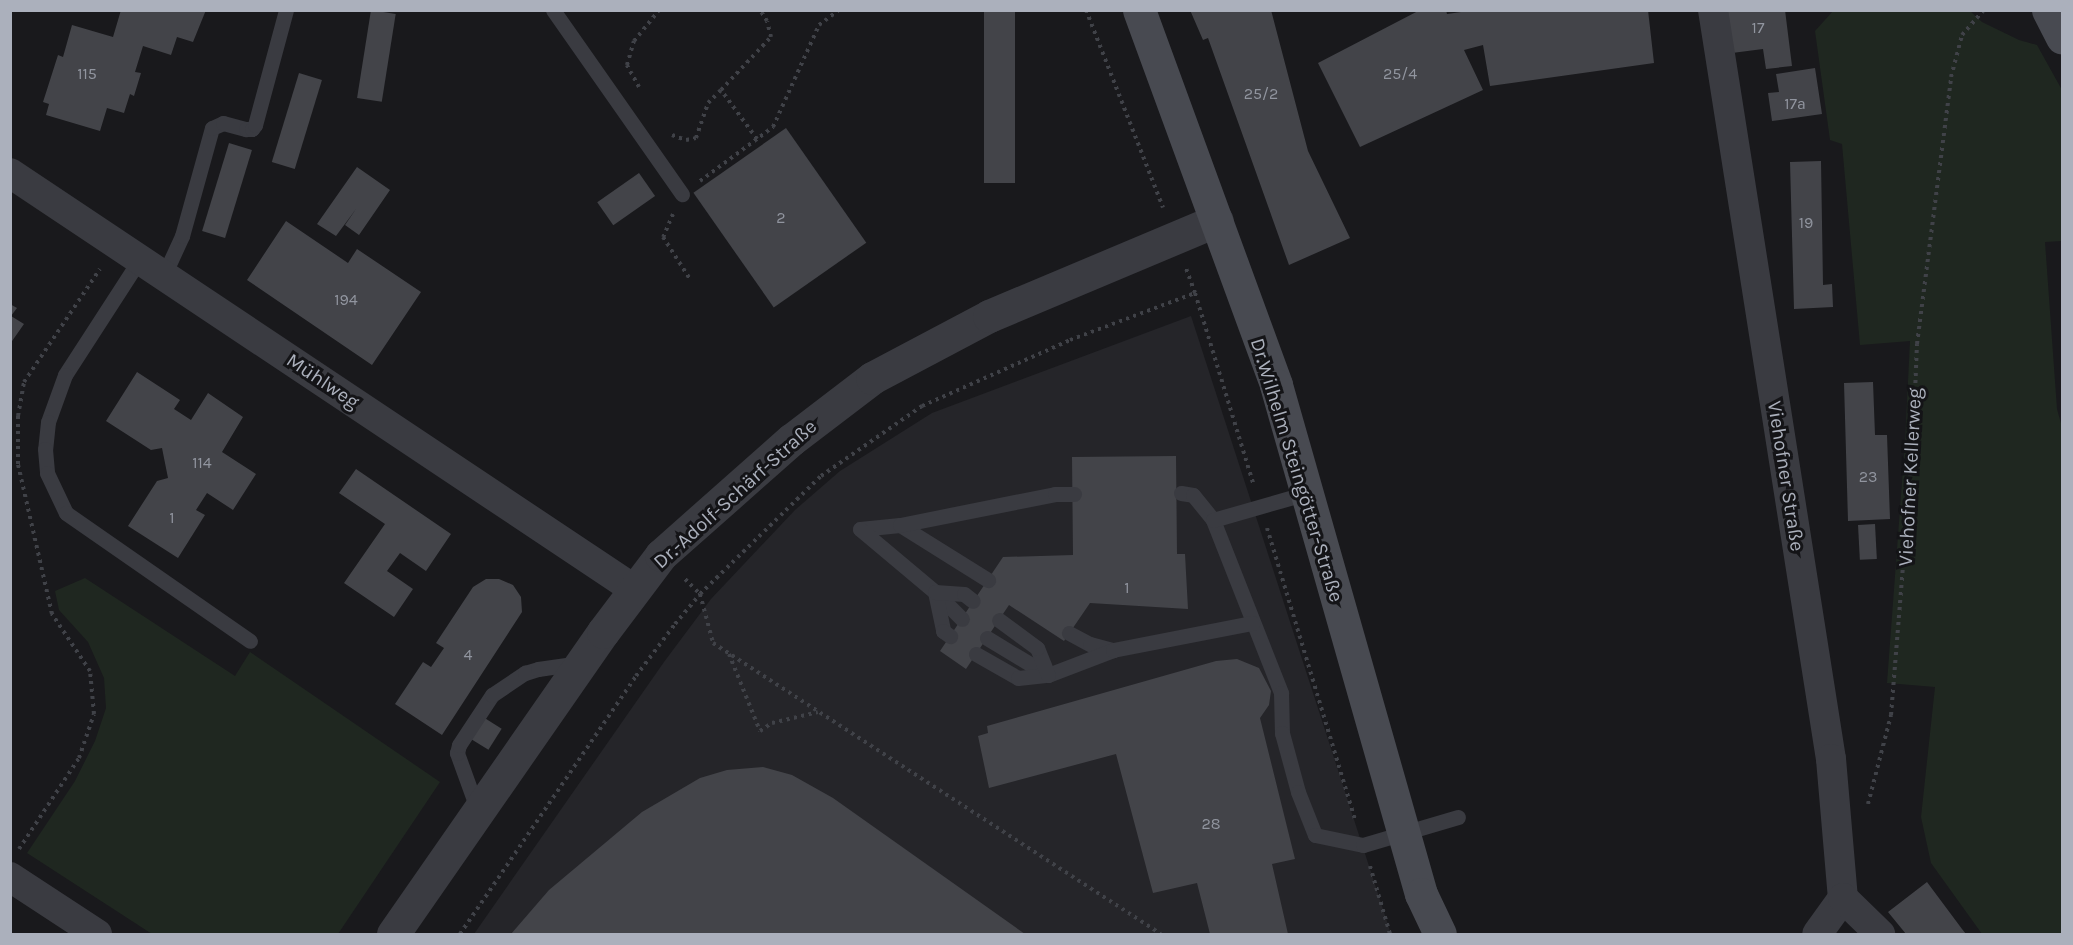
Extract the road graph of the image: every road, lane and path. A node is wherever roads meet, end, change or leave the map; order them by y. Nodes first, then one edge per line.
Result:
1 (286, 10) edge
2 (553, 10) edge
3 (658, 10) edge
4 (760, 10) edge
5 (1086, 10) edge
6 (1139, 10) edge
7 (1713, 10) edge
8 (1984, 10) edge
9 (2048, 10) edge
10 (838, 11) edge
11 (2062, 38) edge
12 (721, 90) junction
13 (642, 92) dead end
14 (669, 134) dead end
15 (757, 139) junction
16 (10, 173) edge
17 (682, 194) junction
18 (1217, 220) junction
19 (1175, 238) junction
20 (140, 259) junction
21 (690, 279) dead end
22 (1195, 293) junction
23 (1181, 493) dead end
24 (1307, 493) junction
25 (1074, 494) dead end
26 (1261, 507) junction
27 (1213, 520) junction
28 (900, 525) junction
29 (661, 555) junction
30 (988, 580) dead end
31 (635, 590) junction
32 (935, 592) junction
33 (700, 594) junction
34 (974, 601) dead end
35 (962, 618) dead end
36 (999, 620) dead end
37 (1252, 623) junction
38 (1069, 633) dead end
39 (950, 636) dead end
40 (987, 638) dead end
41 (250, 641) dead end
42 (1113, 650) junction
43 (729, 653) junction
44 (976, 654) dead end
45 (582, 663) junction
46 (1048, 675) junction
47 (820, 711) junction
48 (1868, 807) dead end
49 (478, 812) junction
50 (1458, 817) dead end
51 (1404, 834) junction
52 (1363, 845) junction
53 (14, 865) edge
54 (1843, 898) junction
55 (97, 934) edge
56 (393, 934) edge
57 (460, 934) edge
58 (1161, 934) edge
59 (1390, 934) edge
60 (1440, 934) edge
61 (1817, 934) edge
62 (1880, 934) edge

1 - 20 lane
2 - 17 lane
3 - 13 path
4 - 12 path
5 - 19 path
6 - 18 main road, Dr.Wilhelm Steingötter-Straße
7 - 54 street, Viehofner Straße
8 - 48 path, Viehofner Kellerweg
9 - 11 main road
10 - 15 path
12 - 14 path
12 - 15 path
15 - 17 path
16 - 20 street, Mühlweg
17 - 21 path
18 - 19 street, Dr.-Adolf-Schärf-Straße
18 - 24 main road, Dr.Wilhelm Steingötter-Straße
19 - 22 path
19 - 29 street, Dr.-Adolf-Schärf-Straße
20 - 31 street, Mühlweg
20 - 41 lane
20 - 53 path
22 - 26 path
22 - 33 path
23 - 27 lane
24 - 26 lane
24 - 51 main road, Dr.Wilhelm Steingötter-Straße
25 - 28 lane
26 - 27 lane
26 - 52 path
27 - 37 lane
28 - 30 lane
28 - 32 lane
29 - 31 street, Dr.-Adolf-Schärf-Straße
29 - 33 path
31 - 45 street, Dr.-Adolf-Schärf-Straße
32 - 34 lane
32 - 35 lane
32 - 39 lane
33 - 43 path
33 - 57 path
36 - 46 lane
37 - 42 lane
37 - 52 lane
38 - 42 lane
40 - 46 lane
42 - 46 lane
43 - 47 path
43 - 47 path
44 - 46 lane
45 - 49 street, Dr.-Adolf-Schärf-Straße
45 - 49 lane
47 - 58 path
49 - 56 street, Dr.-Adolf-Schärf-Straße
50 - 51 lane
51 - 52 lane
51 - 60 main road, Dr.Wilhelm Steingötter-Straße
52 - 59 path
53 - 55 street
54 - 61 street
54 - 62 street

